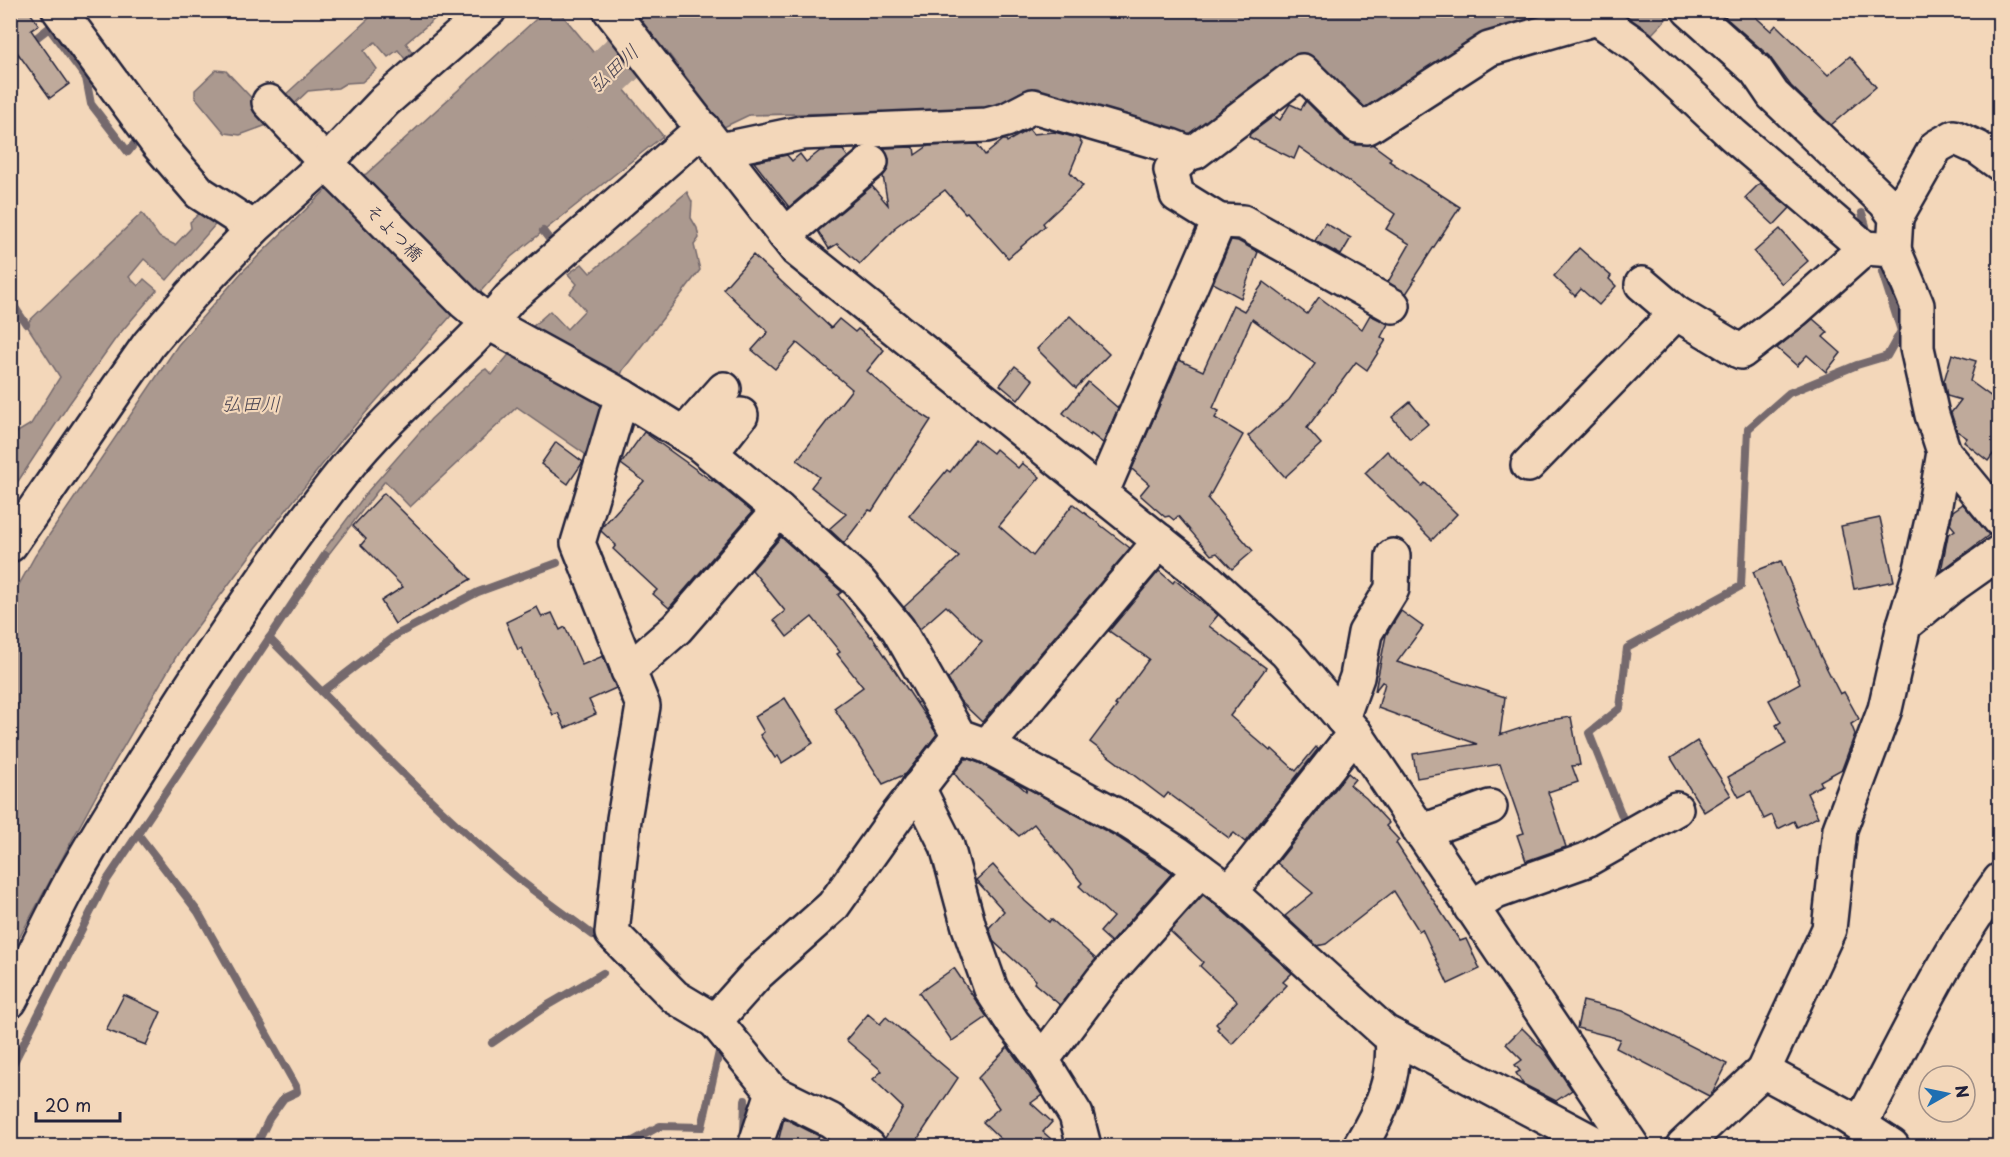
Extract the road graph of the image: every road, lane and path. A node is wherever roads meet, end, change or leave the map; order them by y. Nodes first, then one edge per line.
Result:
1 (59, 10) edge
2 (489, 10) edge
3 (609, 10) edge
4 (1689, 10) edge
5 (269, 102) dead end
6 (711, 139) junction
7 (1189, 153) junction
8 (871, 162) dead end
9 (326, 163) junction
10 (2000, 164) edge
11 (1896, 217) junction
12 (1219, 221) junction
13 (254, 228) junction
14 (785, 235) junction
15 (1880, 249) junction
16 (1642, 284) dead end
17 (1393, 306) dead end
18 (1677, 313) junction
19 (489, 323) junction
20 (622, 396) junction
21 (684, 434) junction
22 (1944, 452) junction
23 (711, 453) junction
24 (1528, 465) dead end
25 (1101, 494) junction
26 (779, 510) junction
27 (2000, 520) edge
28 (1160, 541) junction
29 (10, 545) edge
30 (2000, 552) edge
31 (1393, 556) dead end
32 (1904, 625) junction
33 (628, 671) junction
34 (1348, 725) junction
35 (973, 741) junction
36 (918, 788) junction
37 (1490, 807) dead end
38 (1676, 809) dead end
39 (1420, 832) junction
40 (1200, 870) junction
41 (2000, 880) edge
42 (1230, 892) junction
43 (1471, 908) junction
44 (10, 1001) edge
45 (715, 1021) junction
46 (1392, 1036) junction
47 (1042, 1060) junction
48 (1763, 1071) junction
49 (773, 1092) junction
50 (1860, 1125) junction
51 (755, 1146) edge
52 (868, 1146) edge
53 (1084, 1146) edge
54 (1360, 1146) edge
55 (1600, 1146) edge
56 (1632, 1146) edge
57 (1683, 1146) edge
58 (1892, 1146) edge

1 - 13 street
2 - 9 street
3 - 6 street
4 - 11 street
5 - 9 street, そよつ橋
6 - 7 street
6 - 14 street
6 - 19 street
7 - 12 street
7 - 15 street
8 - 14 street
9 - 13 street
9 - 19 street, そよつ橋
10 - 11 street
11 - 15 street
12 - 17 street
12 - 25 street
13 - 29 street
14 - 25 street
15 - 18 street
15 - 22 street
16 - 18 street
18 - 24 street
19 - 20 street, そよつ橋
19 - 44 street
20 - 21 street, そよつ橋
20 - 33 street
21 - 23 street, そよつ橋
21 - 23 street
22 - 27 street
22 - 32 street
23 - 26 street, そよつ橋
25 - 28 street
26 - 33 street
26 - 35 street, そよつ橋
28 - 34 street
28 - 35 street
30 - 32 street
31 - 34 street
32 - 48 street
33 - 45 street
34 - 39 street
34 - 42 street
35 - 36 street
35 - 40 street
36 - 45 street
36 - 47 street
37 - 39 street
38 - 43 street
39 - 43 street
40 - 42 street
40 - 47 street
41 - 50 street
42 - 46 street
43 - 56 street
45 - 49 street
46 - 54 street
46 - 55 street
47 - 53 street
48 - 50 street
48 - 57 street
49 - 51 street
49 - 52 street
50 - 58 street

